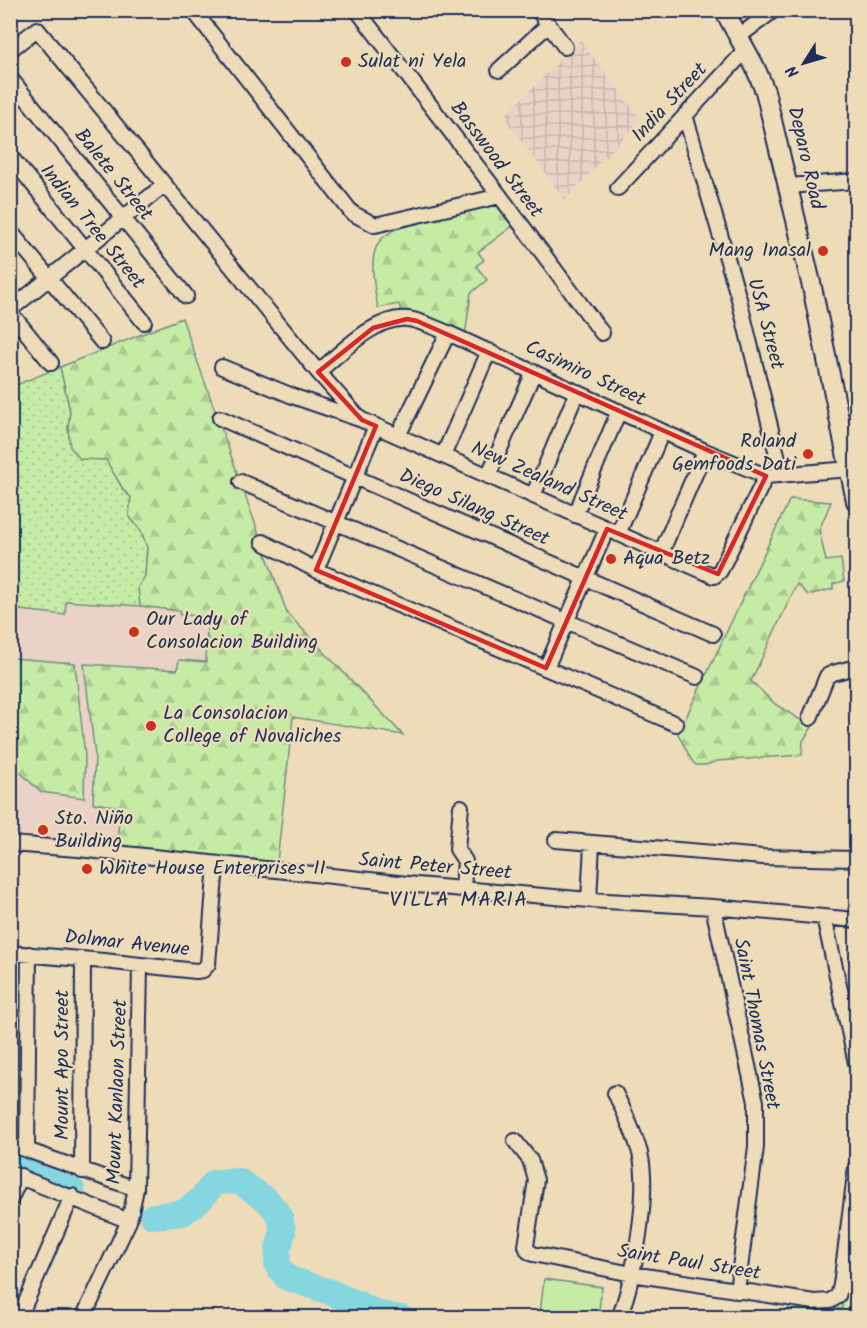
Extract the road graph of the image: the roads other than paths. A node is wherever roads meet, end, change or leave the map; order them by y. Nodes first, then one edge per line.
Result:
1 (193, 10) edge
2 (357, 10) edge
3 (538, 10) edge
4 (724, 10) edge
5 (774, 10) edge
6 (548, 25) junction
7 (742, 44) junction
8 (565, 47) dead end
9 (10, 50) edge
10 (499, 70) dead end
11 (10, 78) edge
12 (685, 115) junction
13 (10, 156) edge
14 (856, 181) edge
15 (164, 185) junction
16 (620, 185) dead end
17 (788, 186) junction
18 (500, 196) junction
19 (122, 218) junction
20 (10, 231) edge
21 (85, 249) junction
22 (49, 278) junction
23 (186, 296) dead end
24 (10, 311) edge
25 (144, 322) dead end
26 (448, 333) junction
27 (602, 333) dead end
28 (102, 342) dead end
29 (489, 351) junction
30 (51, 363) dead end
31 (222, 366) dead end
32 (318, 372) junction
33 (534, 372) junction
34 (577, 392) junction
35 (619, 411) junction
36 (220, 418) dead end
37 (362, 420) junction
38 (376, 426) junction
39 (662, 432) junction
40 (398, 436) junction
41 (705, 451) junction
42 (443, 456) junction
43 (850, 469) junction
44 (782, 475) junction
45 (488, 476) junction
46 (766, 476) junction
47 (355, 477) junction
48 (242, 482) dead end
49 (533, 496) junction
50 (856, 501) edge
51 (575, 515) junction
52 (335, 522) junction
53 (613, 532) junction
54 (263, 542) dead end
55 (661, 553) junction
56 (315, 570) junction
57 (585, 578) junction
58 (566, 621) junction
59 (713, 634) dead end
60 (856, 667) edge
61 (546, 668) junction
62 (697, 677) dead end
63 (810, 718) dead end
64 (676, 724) dead end
65 (461, 807) dead end
66 (556, 840) dead end
67 (10, 844) edge
68 (592, 844) junction
69 (856, 859) edge
70 (216, 864) junction
71 (463, 889) junction
72 (589, 900) junction
73 (713, 907) junction
74 (824, 918) junction
75 (856, 920) edge
76 (10, 953) edge
77 (29, 954) junction
78 (83, 959) junction
79 (140, 965) junction
80 (856, 1063) edge
81 (615, 1093) dead end
82 (515, 1141) dead end
83 (10, 1144) edge
84 (27, 1150) junction
85 (856, 1167) edge
86 (82, 1171) junction
87 (16, 1174) edge
88 (136, 1189) junction
89 (72, 1196) junction
90 (10, 1200) edge
91 (129, 1221) junction
92 (632, 1274) junction
93 (737, 1291) junction
94 (19, 1317) edge
95 (83, 1317) edge
96 (619, 1317) edge

1 - 18 street
2 - 18 street, Basswood Street
3 - 6 street
4 - 7 main road, Deparo Road
5 - 7 street, India Street
6 - 8 street
6 - 10 street
7 - 12 street, India Street
7 - 17 main road, Deparo Road
9 - 15 street
11 - 19 street, Balete Street
12 - 16 street, India Street
12 - 44 street, USA Street
13 - 21 street, Indian Tree Street
14 - 17 street
15 - 19 street
15 - 32 street
17 - 43 main road, Deparo Road
18 - 27 street, Basswood Street
19 - 21 street
19 - 23 street, Balete Street
20 - 22 street
21 - 22 street
21 - 25 street, Indian Tree Street
22 - 24 street
22 - 28 street
24 - 30 street
26 - 29 street, Casimiro Street
26 - 32 street, Casimiro Street
26 - 40 street
29 - 33 street, Casimiro Street
29 - 42 street
31 - 37 street
32 - 37 street
33 - 34 street, Casimiro Street
33 - 45 street
34 - 35 street, Casimiro Street
34 - 49 street
35 - 39 street, Casimiro Street
35 - 51 street
36 - 47 street, Diego Silang Street
37 - 38 street, New Zealand Street
38 - 40 street, New Zealand Street
38 - 47 street
39 - 41 street, Casimiro Street
39 - 53 street
40 - 42 street, New Zealand Street
41 - 46 street, Casimiro Street
41 - 55 street
42 - 45 street, New Zealand Street
43 - 44 street, Casimiro Street
43 - 50 main road, Deparo Road
44 - 46 street, Casimiro Street
45 - 49 street, New Zealand Street
46 - 55 street, New Zealand Street
47 - 52 street
47 - 57 street, Diego Silang Street
48 - 52 street
49 - 51 street, New Zealand Street
51 - 53 street, New Zealand Street
52 - 56 street
52 - 58 street
53 - 55 street, New Zealand Street
53 - 57 street
54 - 56 street
56 - 61 street
57 - 58 street
57 - 59 street, Diego Silang Street
58 - 61 street
58 - 62 street
60 - 63 street
61 - 64 street
65 - 71 street
66 - 68 street
67 - 70 street, Saint Peter Street
68 - 69 street
68 - 72 street
70 - 71 street, Saint Peter Street
70 - 79 street, Dolmar Avenue
71 - 72 street, Saint Peter Street
72 - 73 street, Saint Peter Street
73 - 74 street, Saint Peter Street
73 - 93 street, Saint Thomas Street
74 - 75 street, Saint Peter Street
74 - 80 street
76 - 77 street, Dolmar Avenue
77 - 78 street, Dolmar Avenue
77 - 84 street
78 - 79 street, Dolmar Avenue
78 - 86 street, Mount Apo Street
79 - 88 street, Mount Kanlaon Street
81 - 92 street
82 - 92 street, Saint Paul Street
83 - 84 street
84 - 86 street
85 - 93 street, Saint Paul Street
86 - 88 street
87 - 89 street
87 - 90 street
88 - 91 street, Mount Kanlaon Street
89 - 91 street
89 - 94 street
91 - 95 street, Mount Kanlaon Street
92 - 93 street, Saint Paul Street
92 - 96 street

